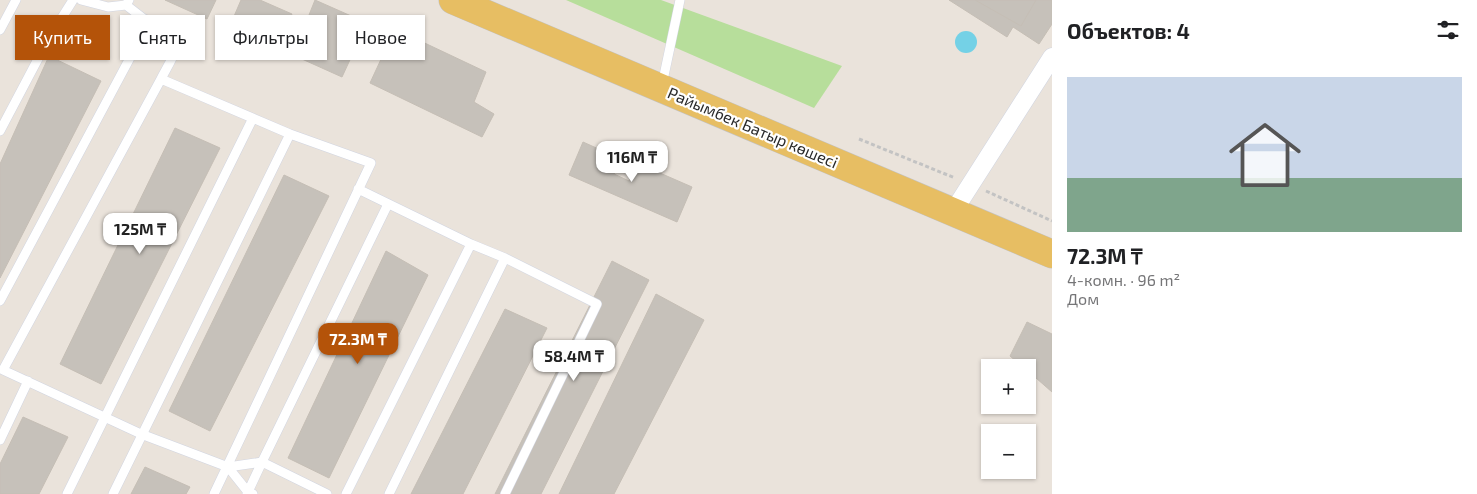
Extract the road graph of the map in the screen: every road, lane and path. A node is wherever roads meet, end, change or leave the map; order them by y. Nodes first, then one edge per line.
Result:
1 (16, 0) edge
2 (73, 0) edge
3 (81, 0) edge
4 (453, 0) edge
5 (680, 0) edge
6 (128, 3) edge
7 (140, 15) edge
8 (0, 30) edge
9 (1052, 57) edge
10 (130, 60) edge
11 (170, 60) edge
12 (161, 79) junction
13 (662, 88) junction
14 (252, 118) junction
15 (0, 131) edge
16 (290, 134) junction
17 (358, 189) junction
18 (388, 204) junction
19 (953, 212) junction
20 (471, 244) junction
21 (1052, 254) edge
22 (505, 258) junction
23 (0, 301) edge
24 (2, 373) edge
25 (28, 382) junction
26 (105, 416) junction
27 (141, 434) junction
28 (0, 440) edge
29 (262, 462) junction
30 (228, 467) junction
31 (250, 493) edge
32 (67, 494) edge
33 (113, 494) edge
34 (214, 494) edge
35 (327, 494) edge
36 (346, 494) edge
37 (389, 494) edge
38 (505, 494) edge

1 - 8 lane
2 - 15 lane
3 - 6 lane
4 - 13 main road, Райымбек Батыр көшесі
5 - 13 lane
6 - 7 lane
9 - 19 street
10 - 23 lane
11 - 12 lane
12 - 14 lane
12 - 24 lane
13 - 19 main road, Райымбек Батыр көшесі
14 - 16 lane
14 - 26 lane
16 - 17 lane
16 - 27 lane
17 - 18 lane
17 - 30 lane
18 - 20 lane
18 - 29 lane
19 - 21 main road, Райымбек Батыр көшесі
20 - 22 lane
20 - 36 lane
22 - 37 lane
22 - 38 lane
24 - 25 lane
25 - 26 lane
25 - 28 lane
26 - 27 lane
26 - 32 lane
27 - 30 lane
27 - 33 lane
29 - 30 lane
29 - 31 lane
29 - 35 lane
30 - 31 lane
30 - 34 lane

